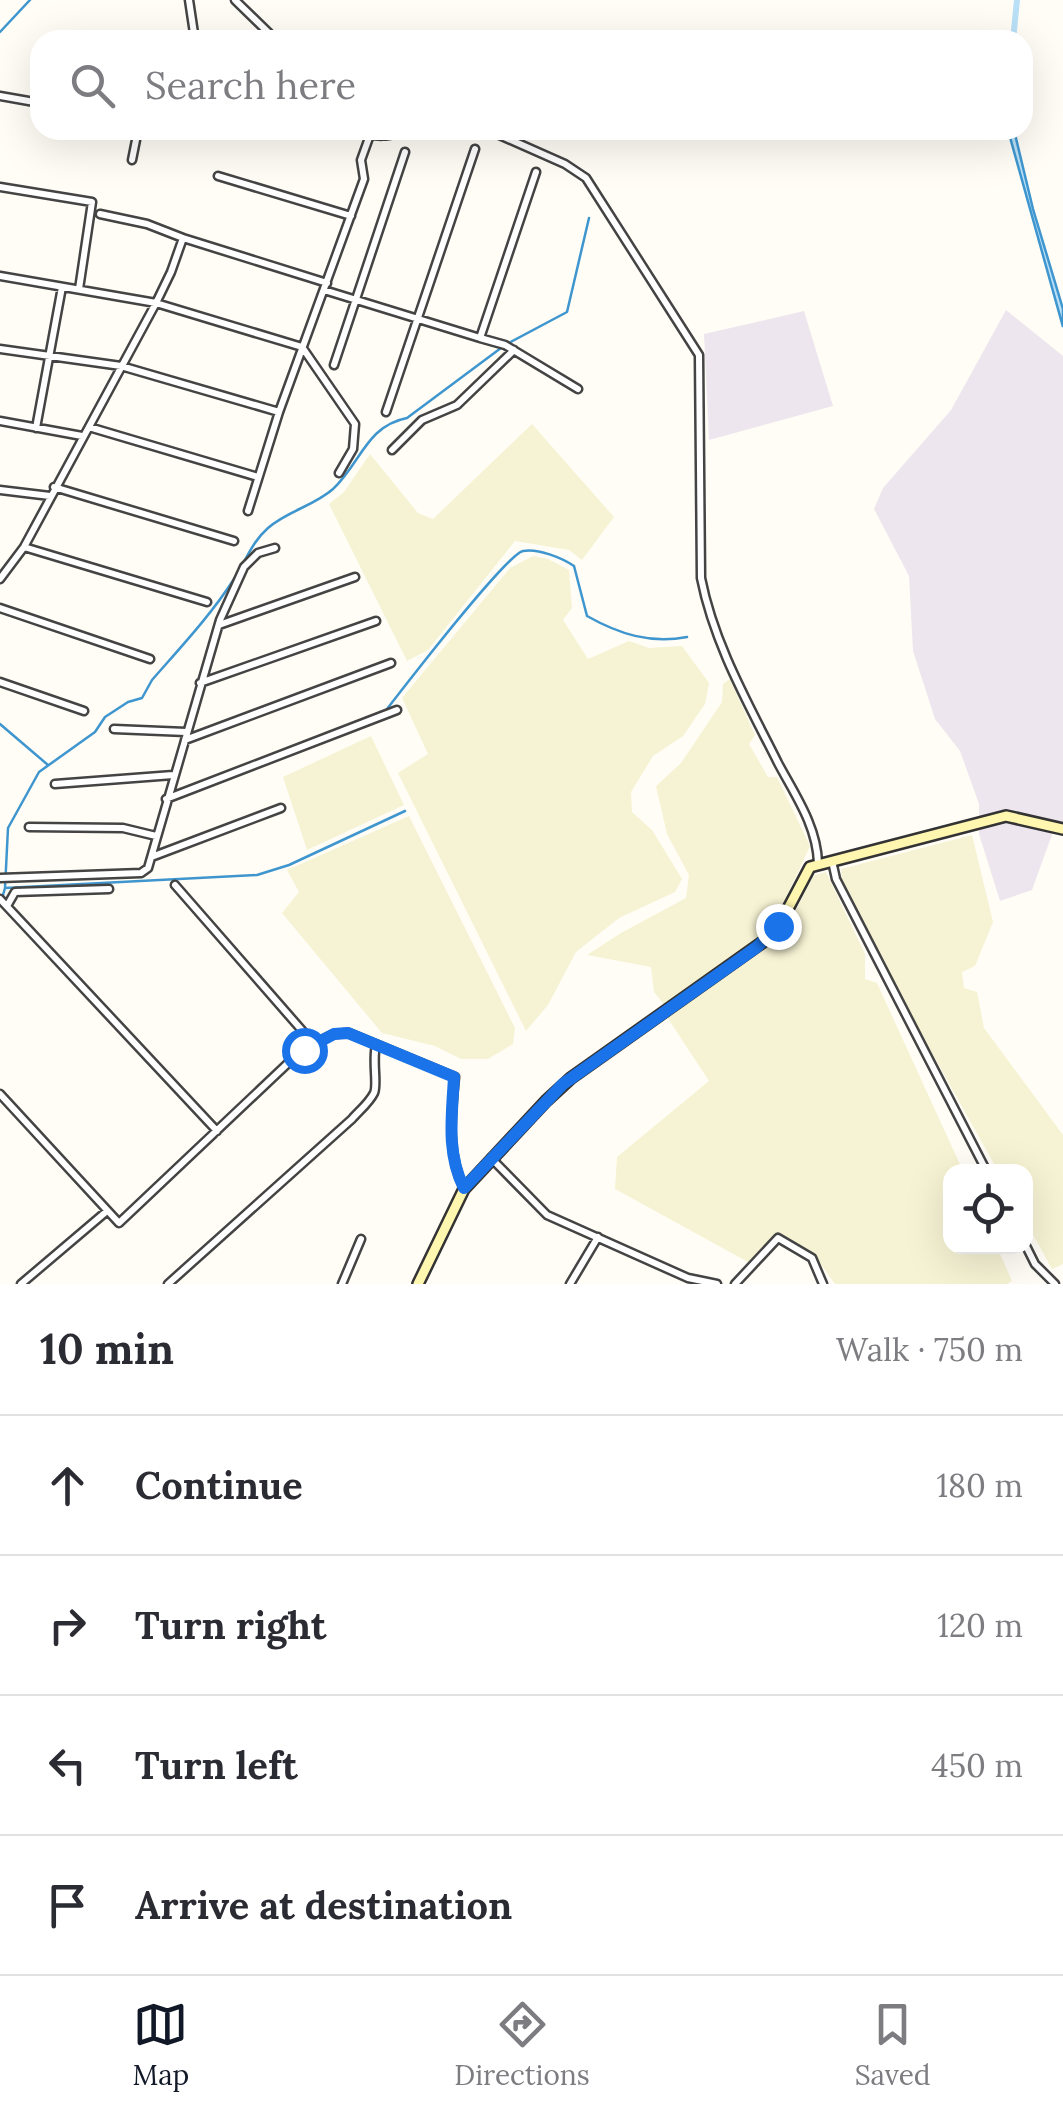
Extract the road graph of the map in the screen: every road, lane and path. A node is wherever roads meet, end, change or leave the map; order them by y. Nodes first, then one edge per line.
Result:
1 (189, 0) edge
2 (235, 0) edge
3 (193, 30) edge
4 (266, 30) edge
5 (0, 96) edge
6 (30, 100) edge
7 (136, 140) edge
8 (366, 140) edge
9 (511, 140) edge
10 (474, 149) dead end
11 (405, 152) dead end
12 (132, 160) dead end
13 (536, 172) dead end
14 (218, 176) dead end
15 (0, 187) edge
16 (100, 214) dead end
17 (351, 216) junction
18 (183, 238) junction
19 (0, 276) edge
20 (62, 286) junction
21 (325, 286) junction
22 (79, 290) junction
23 (357, 298) junction
24 (156, 302) junction
25 (417, 318) junction
26 (480, 338) junction
27 (302, 347) junction
28 (0, 349) edge
29 (514, 350) junction
30 (51, 358) junction
31 (334, 365) dead end
32 (120, 366) junction
33 (578, 388) dead end
34 (279, 412) junction
35 (386, 412) dead end
36 (0, 421) edge
37 (89, 427) junction
38 (36, 428) junction
39 (82, 436) junction
40 (392, 450) dead end
41 (339, 473) dead end
42 (258, 476) junction
43 (54, 486) junction
44 (0, 490) edge
45 (50, 496) junction
46 (248, 511) dead end
47 (234, 540) dead end
48 (24, 546) junction
49 (274, 548) dead end
50 (354, 577) dead end
51 (0, 578) edge
52 (208, 602) dead end
53 (0, 608) edge
54 (376, 620) dead end
55 (218, 625) junction
56 (150, 659) dead end
57 (391, 663) dead end
58 (0, 682) edge
59 (199, 684) junction
60 (397, 710) dead end
61 (84, 711) dead end
62 (114, 730) dead end
63 (186, 732) junction
64 (184, 741) junction
65 (173, 775) junction
66 (55, 784) dead end
67 (165, 800) junction
68 (281, 808) dead end
69 (29, 827) dead end
70 (1063, 828) edge
71 (156, 836) junction
72 (153, 857) junction
73 (832, 862) junction
74 (818, 863) junction
75 (0, 878) edge
76 (175, 885) dead end
77 (109, 889) dead end
78 (4, 904) edge
79 (313, 1043) junction
80 (376, 1044) junction
81 (0, 1094) edge
82 (217, 1130) junction
83 (490, 1158) junction
84 (983, 1164) edge
85 (464, 1188) junction
86 (108, 1211) junction
87 (598, 1237) junction
88 (361, 1239) dead end
89 (1030, 1254) edge
90 (699, 1282) edge
91 (22, 1284) edge
92 (168, 1284) edge
93 (342, 1284) edge
94 (418, 1284) edge
95 (570, 1284) edge
96 (717, 1284) edge
97 (735, 1284) edge
98 (823, 1284) edge
99 (1055, 1284) edge

1 - 3 street
2 - 4 street
5 - 6 street
7 - 12 street
8 - 17 street
9 - 74 street
10 - 25 street
11 - 23 street
13 - 26 street
14 - 17 street
15 - 22 street
16 - 18 street
17 - 21 street
18 - 21 street
18 - 24 street
19 - 20 street
20 - 22 street
20 - 30 street
21 - 23 street
21 - 27 street
22 - 24 street
23 - 25 street
23 - 31 street
24 - 27 street
24 - 32 street
25 - 26 street
25 - 35 street
26 - 29 street
27 - 34 street
27 - 41 street
28 - 30 street
29 - 33 street
29 - 40 street
30 - 32 street
30 - 38 street
32 - 34 street
32 - 37 street
34 - 42 street
36 - 38 street
37 - 39 street
37 - 42 street
38 - 39 street
39 - 43 street
42 - 46 street
43 - 45 street
43 - 47 street
44 - 45 street
45 - 48 street
48 - 51 street
48 - 52 street
49 - 55 street
50 - 55 street
53 - 56 street
54 - 59 street
55 - 59 street
57 - 64 street
58 - 61 street
59 - 63 street
60 - 67 street
62 - 63 street
63 - 64 street
64 - 65 street
65 - 66 street
65 - 67 street
67 - 71 street
68 - 72 street
69 - 71 street
70 - 73 street
71 - 72 street
72 - 75 street
73 - 74 street
73 - 84 street
74 - 83 street
76 - 79 street
77 - 78 street
78 - 82 street
79 - 80 street
79 - 82 street
80 - 85 street
80 - 92 street
81 - 86 street
82 - 86 street
83 - 85 street
83 - 87 street
85 - 94 street
86 - 91 street
87 - 90 street
87 - 95 street
88 - 93 street
89 - 99 street
90 - 96 street
97 - 98 street

